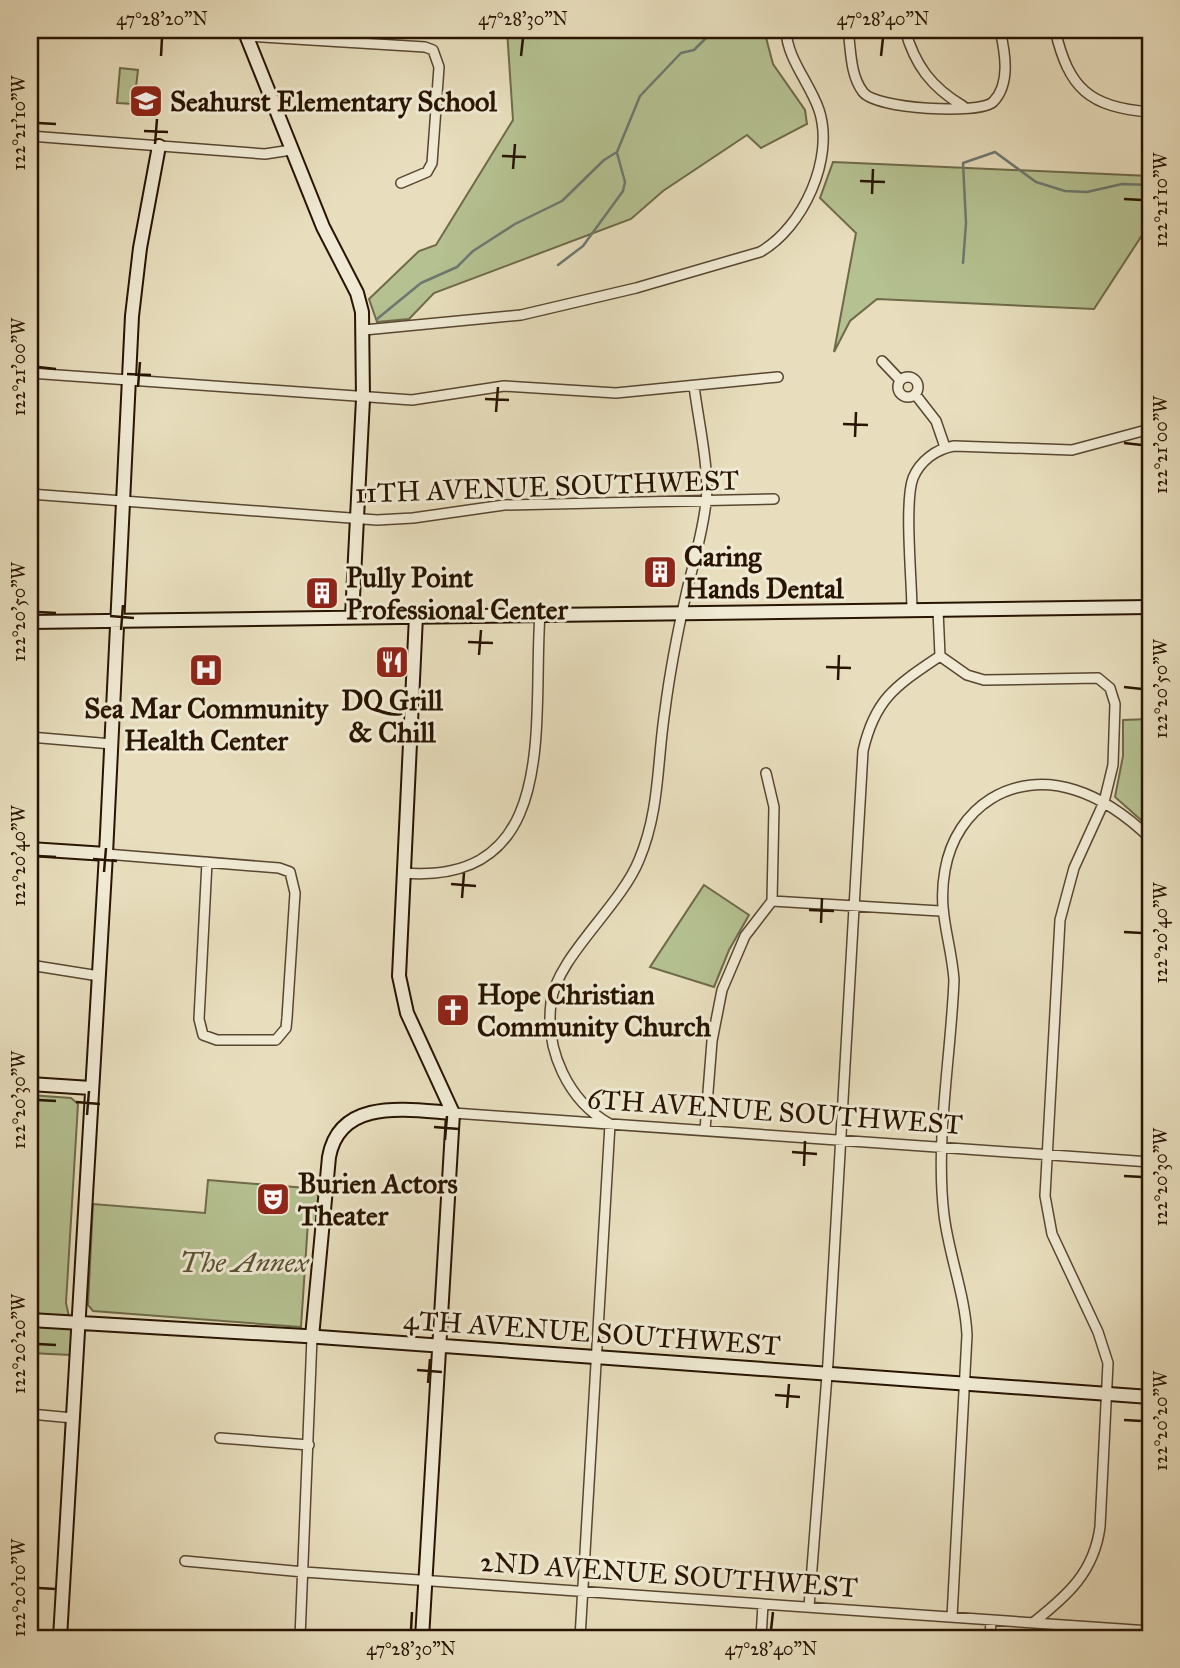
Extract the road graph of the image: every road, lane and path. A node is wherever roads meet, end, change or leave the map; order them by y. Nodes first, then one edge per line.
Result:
1 (786, 30) edge
2 (848, 30) edge
3 (905, 30) edge
4 (1000, 30) edge
5 (1055, 30) edge
6 (245, 33) edge
7 (964, 107) junction
8 (1150, 112) edge
9 (30, 136) edge
10 (159, 146) junction
11 (291, 150) junction
12 (401, 183) dead end
13 (364, 330) junction
14 (882, 361) dead end
15 (30, 373) edge
16 (778, 377) dead end
17 (131, 380) junction
18 (694, 386) junction
19 (363, 398) junction
20 (1150, 429) edge
21 (945, 447) junction
22 (30, 494) edge
23 (774, 499) dead end
24 (707, 500) junction
25 (123, 502) junction
26 (358, 519) junction
27 (1150, 607) edge
28 (938, 610) junction
29 (912, 611) junction
30 (682, 612) junction
31 (540, 614) junction
32 (416, 616) junction
33 (352, 617) junction
34 (116, 619) junction
35 (30, 622) edge
36 (940, 656) junction
37 (30, 737) edge
38 (112, 744) junction
39 (766, 773) dead end
40 (1104, 802) junction
41 (1150, 838) edge
42 (30, 849) edge
43 (106, 854) junction
44 (207, 862) junction
45 (403, 873) junction
46 (772, 901) junction
47 (853, 906) junction
48 (940, 911) junction
49 (30, 965) edge
50 (99, 975) junction
51 (30, 1084) edge
52 (91, 1088) junction
53 (453, 1113) junction
54 (1150, 1119) edge
55 (610, 1124) junction
56 (705, 1130) junction
57 (842, 1139) junction
58 (944, 1146) junction
59 (1045, 1155) junction
60 (1149, 1161) edge
61 (30, 1320) edge
62 (80, 1322) junction
63 (312, 1337) junction
64 (441, 1347) junction
65 (598, 1357) junction
66 (828, 1373) junction
67 (964, 1382) junction
68 (1107, 1394) junction
69 (1150, 1397) edge
70 (30, 1414) edge
71 (73, 1418) junction
72 (220, 1438) dead end
73 (309, 1445) junction
74 (185, 1560) dead end
75 (304, 1572) junction
76 (426, 1580) junction
77 (583, 1590) junction
78 (763, 1604) junction
79 (810, 1608) junction
80 (952, 1617) junction
81 (991, 1620) junction
82 (1034, 1622) junction
83 (1150, 1631) edge
84 (60, 1638) edge
85 (300, 1638) edge
86 (422, 1638) edge
87 (580, 1638) edge
88 (761, 1638) edge
89 (990, 1638) edge

1 - 13 street
2 - 7 street
3 - 7 street
4 - 7 street
5 - 8 street
6 - 11 street
6 - 12 street
9 - 10 street
10 - 11 street
10 - 17 street
11 - 13 street
13 - 19 street
14 - 21 street
15 - 17 street
16 - 18 street
17 - 19 street
17 - 25 street
18 - 19 street
18 - 24 street
19 - 26 street
20 - 21 street
21 - 29 street
22 - 25 street, 11TH AVENUE SOUTHWEST
23 - 24 street, 11TH AVENUE SOUTHWEST
24 - 26 street, 11TH AVENUE SOUTHWEST
24 - 30 street
25 - 26 street, 11TH AVENUE SOUTHWEST
25 - 34 street
26 - 33 street
27 - 28 street
28 - 29 street
28 - 36 street
29 - 30 street
30 - 31 street
30 - 55 street
31 - 32 street
31 - 45 street
32 - 33 street
32 - 45 street
33 - 34 street
34 - 35 street
34 - 38 street
36 - 40 street
36 - 47 street
37 - 38 street
38 - 43 street
39 - 46 street
40 - 41 street
40 - 48 street
40 - 59 street
42 - 43 street
43 - 44 street
43 - 50 street
44 - 44 street
45 - 53 street
46 - 47 street
46 - 56 street
47 - 48 street
47 - 57 street
48 - 58 street
49 - 50 street
50 - 52 street
51 - 52 street
52 - 62 street
53 - 55 street, 6TH AVENUE SOUTHWEST
53 - 63 street, 6TH AVENUE SOUTHWEST
53 - 64 street
54 - 60 street
55 - 56 street, 6TH AVENUE SOUTHWEST
55 - 65 street
56 - 57 street, 6TH AVENUE SOUTHWEST
57 - 58 street, 6TH AVENUE SOUTHWEST
57 - 66 street
58 - 59 street, 6TH AVENUE SOUTHWEST
58 - 67 street
59 - 60 street, 6TH AVENUE SOUTHWEST
59 - 68 street
61 - 62 street, 4TH AVENUE SOUTHWEST
62 - 63 street, 4TH AVENUE SOUTHWEST
62 - 71 street
63 - 64 street, 4TH AVENUE SOUTHWEST
63 - 73 street
64 - 65 street, 4TH AVENUE SOUTHWEST
64 - 76 street
65 - 66 street, 4TH AVENUE SOUTHWEST
65 - 77 street
66 - 67 street, 4TH AVENUE SOUTHWEST
66 - 79 street
67 - 68 street, 4TH AVENUE SOUTHWEST
67 - 80 street
68 - 69 street, 4TH AVENUE SOUTHWEST
68 - 82 street
70 - 71 street
71 - 84 street
72 - 73 street
73 - 75 street
74 - 75 street, 2ND AVENUE SOUTHWEST
75 - 76 street, 2ND AVENUE SOUTHWEST
75 - 85 street
76 - 77 street, 2ND AVENUE SOUTHWEST
76 - 86 street
77 - 78 street, 2ND AVENUE SOUTHWEST
77 - 87 street
78 - 79 street, 2ND AVENUE SOUTHWEST
78 - 88 street
79 - 80 street, 2ND AVENUE SOUTHWEST
80 - 81 street, 2ND AVENUE SOUTHWEST
81 - 82 street, 2ND AVENUE SOUTHWEST
81 - 89 street
82 - 83 street, 2ND AVENUE SOUTHWEST

